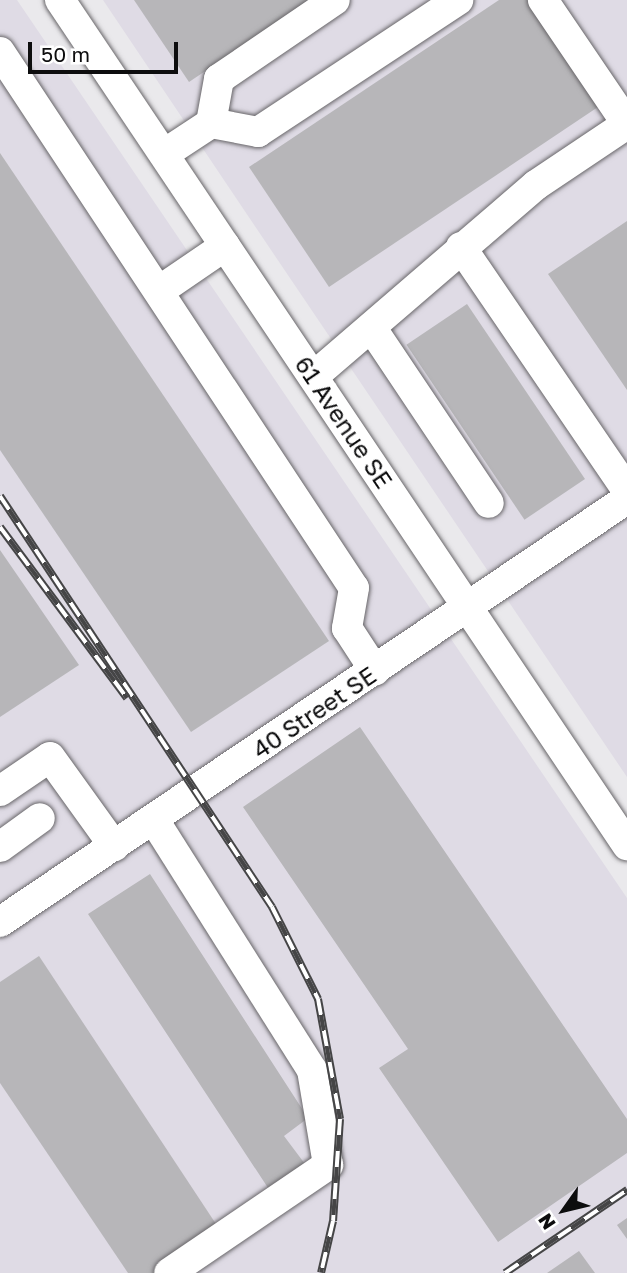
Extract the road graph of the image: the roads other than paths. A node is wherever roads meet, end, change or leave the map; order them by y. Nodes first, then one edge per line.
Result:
1 (60, 0) edge
2 (335, 0) edge
3 (458, 0) edge
4 (543, 0) edge
5 (0, 52) edge
6 (211, 123) junction
7 (164, 154) junction
8 (225, 246) junction
9 (461, 247) junction
10 (159, 291) junction
11 (373, 330) junction
12 (314, 376) junction
13 (627, 490) edge
14 (627, 499) edge
15 (489, 503) dead end
16 (469, 607) junction
17 (375, 671) junction
18 (0, 791) edge
19 (40, 818) dead end
20 (154, 820) junction
21 (627, 845) edge
22 (114, 846) junction
23 (0, 847) edge
24 (0, 922) edge
25 (169, 1273) edge

1 - 7 street, 61 Avenue SE
2 - 6 street
3 - 6 street
4 - 9 street
5 - 10 street
6 - 7 street
7 - 8 street, 61 Avenue SE
8 - 10 street
8 - 12 street, 61 Avenue SE
9 - 11 street
9 - 13 street
10 - 17 street
11 - 12 street
11 - 15 street
12 - 16 street, 61 Avenue SE
14 - 16 street, 40 Street SE
16 - 17 street, 40 Street SE
16 - 21 street, 61 Avenue SE
17 - 20 street, 40 Street SE
18 - 22 street
19 - 23 street
20 - 22 street, 40 Street SE
20 - 25 street
22 - 24 street, 40 Street SE

